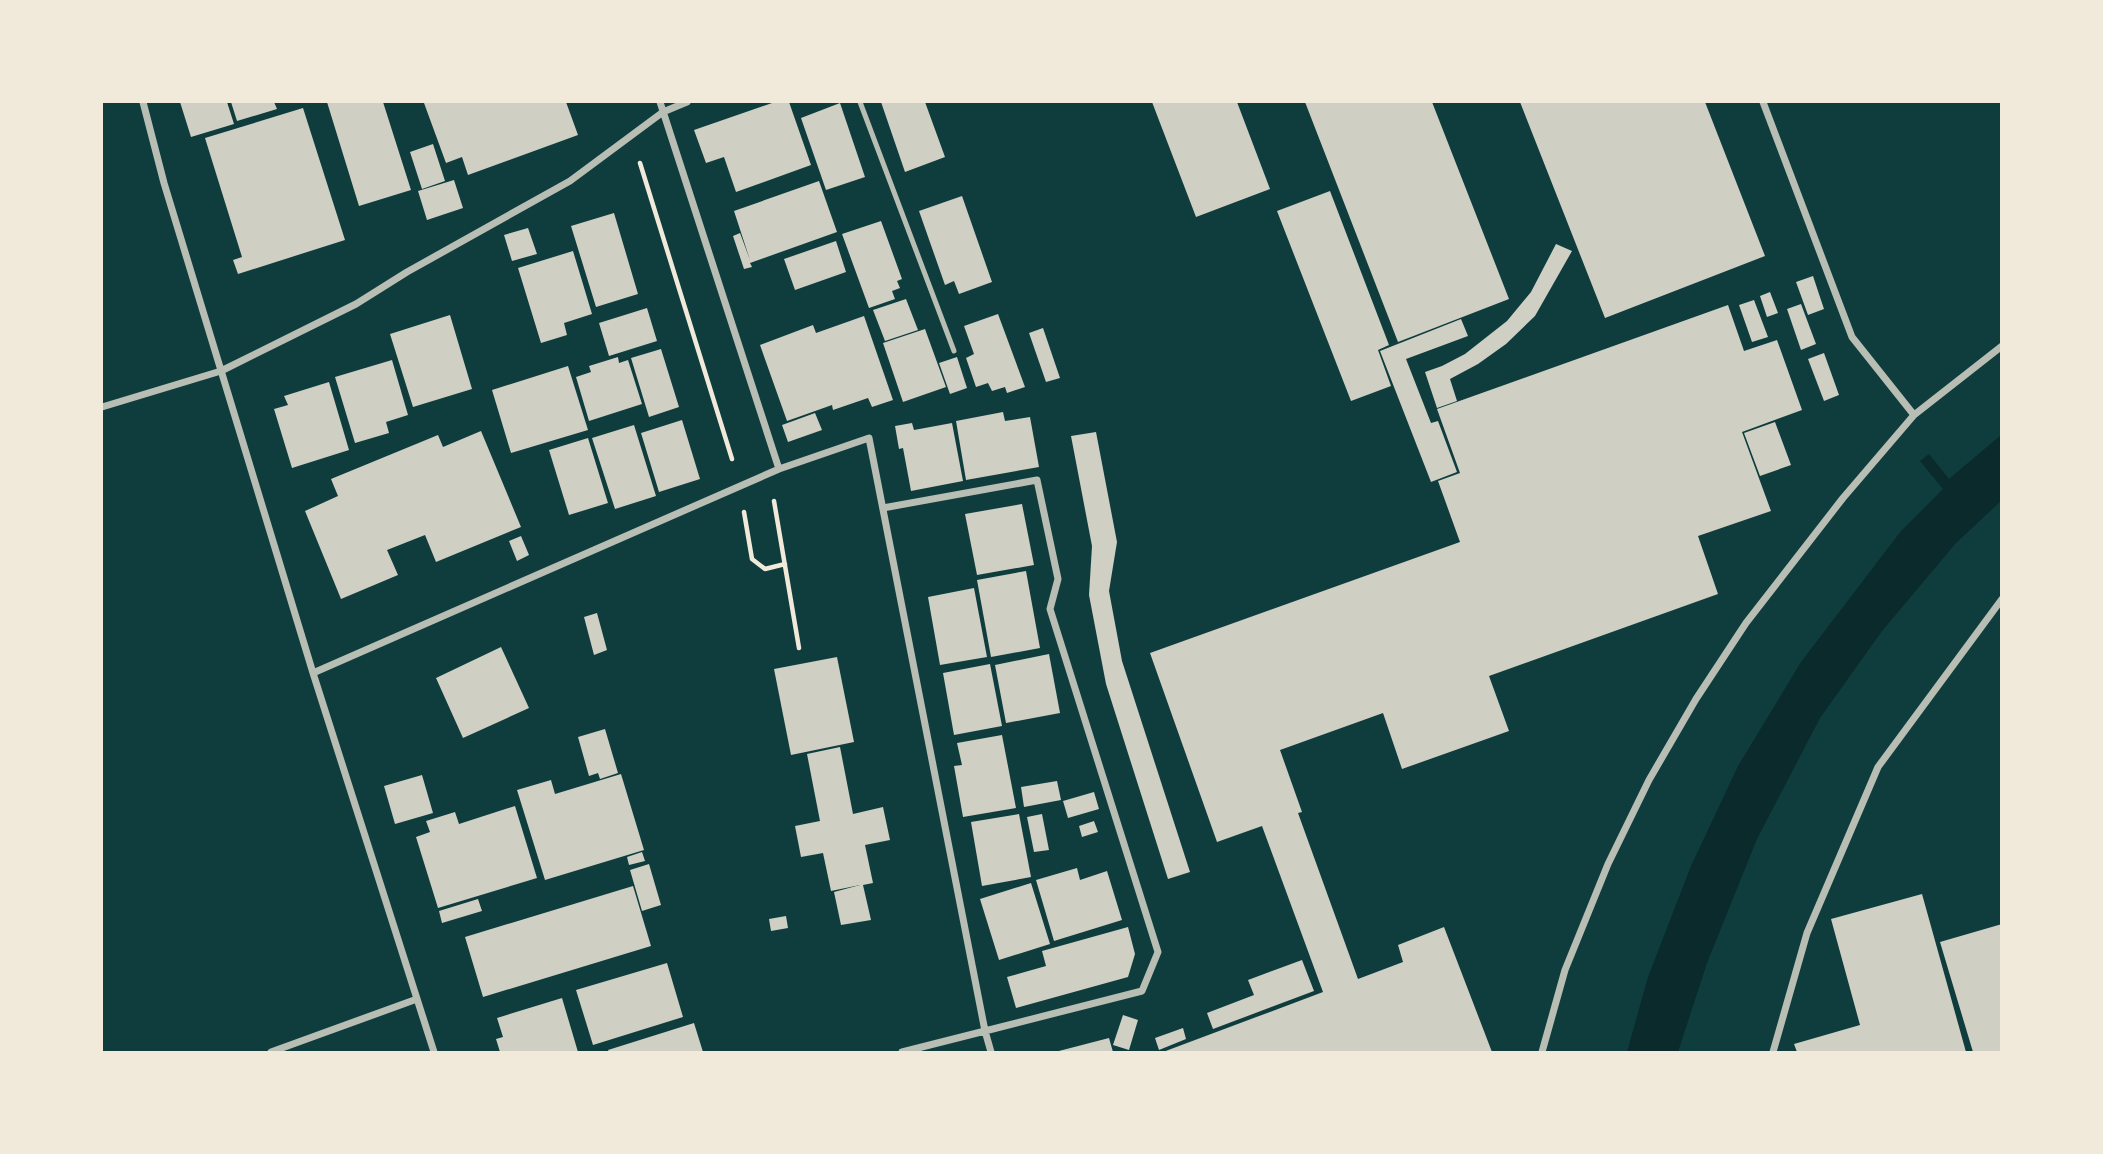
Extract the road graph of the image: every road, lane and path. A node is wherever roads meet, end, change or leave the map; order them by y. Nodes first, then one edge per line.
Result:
1 (143, 102) edge
2 (660, 102) edge
3 (687, 102) edge
4 (860, 102) edge
5 (1763, 102) edge
6 (663, 112) junction
7 (632, 136) junction
8 (2001, 346) edge
9 (954, 351) dead end
10 (221, 371) junction
11 (102, 407) edge
12 (1914, 415) junction
13 (779, 469) junction
14 (769, 474) junction
15 (740, 487) junction
16 (883, 508) junction
17 (785, 564) junction
18 (2001, 599) edge
19 (799, 648) dead end
20 (313, 673) junction
21 (417, 999) junction
22 (985, 1031) junction
23 (271, 1052) edge
24 (434, 1052) edge
25 (902, 1052) edge
26 (991, 1052) edge
27 (1542, 1052) edge
28 (1773, 1052) edge

1 - 10 street
2 - 6 street
3 - 6 street
4 - 9 lane
5 - 12 street
6 - 7 street
6 - 13 street
7 - 10 street
7 - 15 path
8 - 12 street
10 - 11 street
10 - 20 street
12 - 27 street
13 - 14 street
13 - 16 street
14 - 15 street
14 - 17 path
15 - 17 path
15 - 20 street
16 - 22 street
16 - 22 street
17 - 19 path
18 - 28 street
20 - 21 street
21 - 23 street
21 - 24 street
22 - 25 street
22 - 26 street

